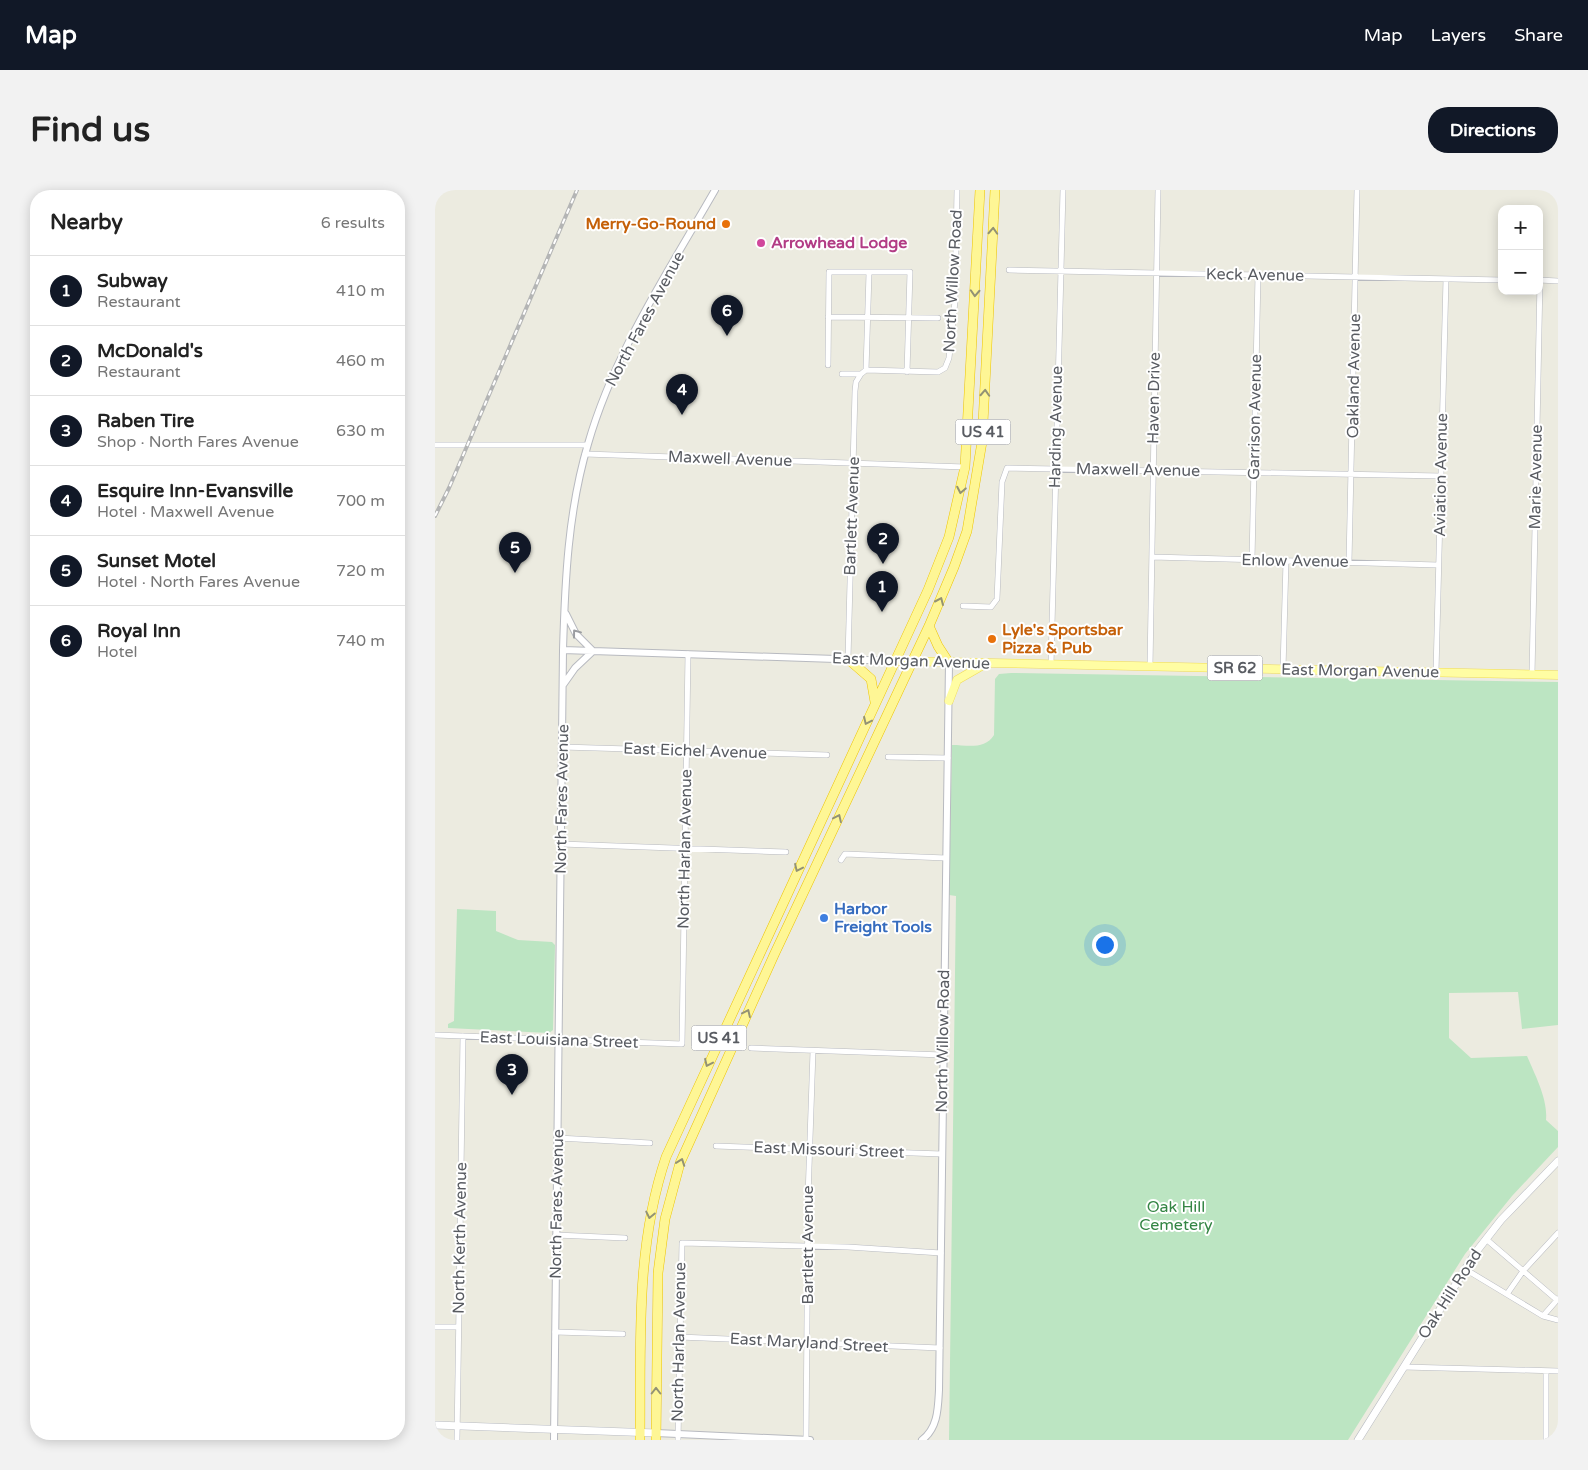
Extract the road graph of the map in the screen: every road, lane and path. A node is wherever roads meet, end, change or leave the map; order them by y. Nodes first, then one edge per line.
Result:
1 (715, 190) edge
2 (957, 190) edge
3 (979, 190) edge
4 (995, 190) edge
5 (1063, 190) edge
6 (1158, 190) edge
7 (1357, 190) edge
8 (1009, 270) dead end
9 (1060, 271) junction
10 (869, 273) junction
11 (1156, 273) junction
12 (1258, 275) junction
13 (1356, 277) junction
14 (1445, 278) junction
15 (1498, 280) edge
16 (1543, 280) edge
17 (1558, 281) edge
18 (1539, 295) edge
19 (829, 317) junction
20 (869, 318) junction
21 (910, 318) junction
22 (938, 318) dead end
23 (828, 365) dead end
24 (863, 372) junction
25 (907, 372) junction
26 (842, 374) dead end
27 (435, 445) edge
28 (587, 445) junction
29 (585, 454) junction
30 (853, 463) junction
31 (965, 467) junction
32 (1055, 469) junction
33 (1153, 470) junction
34 (1254, 472) junction
35 (1351, 474) junction
36 (1441, 476) junction
37 (1152, 557) junction
38 (1252, 560) junction
39 (1286, 561) junction
40 (1349, 562) junction
41 (1438, 564) junction
42 (963, 606) dead end
43 (564, 610) junction
44 (929, 626) junction
45 (563, 650) junction
46 (593, 651) junction
47 (688, 654) junction
48 (847, 659) junction
49 (895, 661) junction
50 (912, 662) junction
51 (949, 663) junction
52 (986, 664) junction
53 (1051, 665) junction
54 (1150, 667) junction
55 (1283, 669) junction
56 (1436, 672) junction
57 (1532, 674) junction
58 (1558, 675) edge
59 (563, 686) junction
60 (949, 701) junction
61 (875, 704) junction
62 (563, 747) junction
63 (685, 751) junction
64 (827, 755) dead end
65 (888, 757) dead end
66 (947, 758) junction
67 (561, 844) junction
68 (685, 848) junction
69 (785, 852) dead end
70 (946, 858) junction
71 (841, 860) dead end
72 (435, 1035) edge
73 (463, 1036) junction
74 (559, 1041) junction
75 (682, 1044) joint
76 (751, 1048) dead end
77 (813, 1051) junction
78 (943, 1056) junction
79 (557, 1138) junction
80 (650, 1143) dead end
81 (716, 1146) dead end
82 (810, 1149) junction
83 (942, 1154) junction
84 (1558, 1161) edge
85 (1558, 1233) edge
86 (556, 1235) junction
87 (625, 1238) dead end
88 (1486, 1239) junction
89 (807, 1246) junction
90 (941, 1253) junction
91 (1465, 1269) junction
92 (1523, 1271) junction
93 (1507, 1294) junction
94 (1558, 1300) edge
95 (1543, 1316) junction
96 (1558, 1320) edge
97 (435, 1327) edge
98 (459, 1327) junction
99 (555, 1332) junction
100 (623, 1334) dead end
101 (679, 1337) junction
102 (807, 1344) junction
103 (940, 1348) junction
104 (1404, 1367) junction
105 (1546, 1371) junction
106 (1558, 1371) edge
107 (435, 1425) edge
108 (457, 1426) junction
109 (554, 1428) junction
110 (640, 1436) edge
111 (656, 1436) edge
112 (678, 1437) edge
113 (457, 1440) edge
114 (554, 1440) edge
115 (806, 1440) edge
116 (810, 1440) edge
117 (922, 1440) edge
118 (1359, 1440) edge
119 (1546, 1440) edge

1 - 28 street, North Fares Avenue
2 - 25 street, North Willow Road
3 -> 31 highway, US 41
44 -> 4 highway, US 41
5 - 9 street, Harding Avenue
6 - 11 street, Haven Drive
7 - 13 street, Oakland Avenue
8 - 9 street, Keck Avenue
9 - 11 street, Keck Avenue
9 - 32 street, Harding Avenue
10 - 19 street
10 - 20 street, Bartlett Avenue
10 - 21 street
11 - 12 street, Keck Avenue
11 - 33 street, Haven Drive
12 - 13 street, Keck Avenue
12 - 34 street, Garrison Avenue
13 - 14 street, Keck Avenue
13 - 35 street, Oakland Avenue
14 - 15 street, Keck Avenue
14 - 36 street, Aviation Avenue
16 - 17 street
18 - 57 street, Marie Avenue
19 - 20 street
19 - 23 street
20 - 21 street
20 - 24 street, Bartlett Avenue
21 - 22 street
21 - 25 street
24 - 25 street
24 - 26 street
24 - 30 street, Bartlett Avenue
27 - 28 street
28 - 29 street, North Fares Avenue
29 - 30 street, Maxwell Avenue
29 - 43 street, North Fares Avenue
30 - 31 street, Maxwell Avenue
30 - 48 street, Bartlett Avenue
31 -> 49 highway, US 41
32 - 33 street, Maxwell Avenue
32 - 42 street, Maxwell Avenue
32 - 53 street, Harding Avenue
33 - 34 street, Maxwell Avenue
33 - 37 street, Haven Drive
34 - 35 street, Maxwell Avenue
34 - 38 street, Garrison Avenue
35 - 36 street, Maxwell Avenue
35 - 40 street, Oakland Avenue
36 - 41 street, Aviation Avenue
37 - 38 street, Enlow Avenue
37 - 54 street, Haven Drive
38 - 39 street, Enlow Avenue
39 - 40 street, Enlow Avenue
39 - 55 street
40 - 41 street, Enlow Avenue
41 - 56 street, Aviation Avenue
43 - 45 street, North Fares Avenue
46 -> 43 street
44 - 50 highway, US 41
44 - 51 highway
45 - 46 street, East Morgan Avenue
45 - 59 street, North Fares Avenue
46 - 47 street, East Morgan Avenue
46 - 59 street
47 - 48 street, East Morgan Avenue
47 - 63 street, North Harlan Avenue
48 - 49 street, East Morgan Avenue
48 - 61 highway
49 - 50 main road, East Morgan Avenue / SR 62
49 - 61 highway, US 41
50 - 51 main road, East Morgan Avenue / SR 62
111 -> 50 highway, US 41
51 - 52 main road, East Morgan Avenue / SR 62
51 - 60 street, North Willow Road
52 - 53 main road, East Morgan Avenue / SR 62
52 - 60 main road
53 - 54 main road, East Morgan Avenue / SR 62
54 - 55 main road, East Morgan Avenue / SR 62
55 - 56 main road, East Morgan Avenue / SR 62
56 - 57 main road, East Morgan Avenue / SR 62
57 - 58 main road, East Morgan Avenue / SR 62
59 - 62 street, North Fares Avenue
60 - 66 street, North Willow Road
61 -> 110 highway, US 41
62 - 63 street, East Eichel Avenue
62 - 67 street, North Fares Avenue
63 - 64 street, East Eichel Avenue
63 - 68 street, North Harlan Avenue
65 - 66 street
66 - 70 street, North Willow Road
67 - 68 street
67 - 74 street, North Fares Avenue
68 - 69 street
68 - 75 street, North Harlan Avenue
70 - 71 street
70 - 78 street, North Willow Road
72 - 73 street, East Louisiana Street
73 - 74 street, East Louisiana Street
73 - 98 street, North Kerth Avenue
74 - 75 street, East Louisiana Street
74 - 79 street, North Fares Avenue
76 - 77 street
77 - 78 street
77 - 82 street, Bartlett Avenue
78 - 83 street, North Willow Road
79 - 80 street
79 - 86 street, North Fares Avenue
81 - 82 street, East Missouri Street
82 - 83 street, East Missouri Street
82 - 89 street, Bartlett Avenue
83 - 90 street, North Willow Road
84 - 88 main road, Oak Hill Road
85 - 92 street
86 - 87 street
86 - 99 street, North Fares Avenue
88 - 91 main road, Oak Hill Road
88 - 92 street
89 - 90 street
89 - 101 street, North Harlan Avenue
89 - 102 street, Bartlett Avenue
90 - 103 street, North Willow Road
91 - 93 street
91 - 104 main road, Oak Hill Road
92 - 93 street
92 - 94 street
93 - 95 street
94 - 95 street
95 - 96 street
97 - 98 street
98 - 108 street, North Kerth Avenue
99 - 100 street
99 - 109 street, North Fares Avenue
101 - 102 street, East Maryland Street
101 - 112 street, North Harlan Avenue
102 - 103 street, East Maryland Street
102 - 115 street, Bartlett Avenue
103 - 117 street, North Willow Road
104 - 105 street
104 - 118 main road, Oak Hill Road
105 - 106 street
105 - 119 street
107 - 108 main road
108 - 109 main road
108 - 113 street, North Kerth Avenue
109 - 110 main road
109 - 114 street, North Fares Avenue
110 - 111 main road
111 - 112 street
112 - 115 street
115 - 116 street

